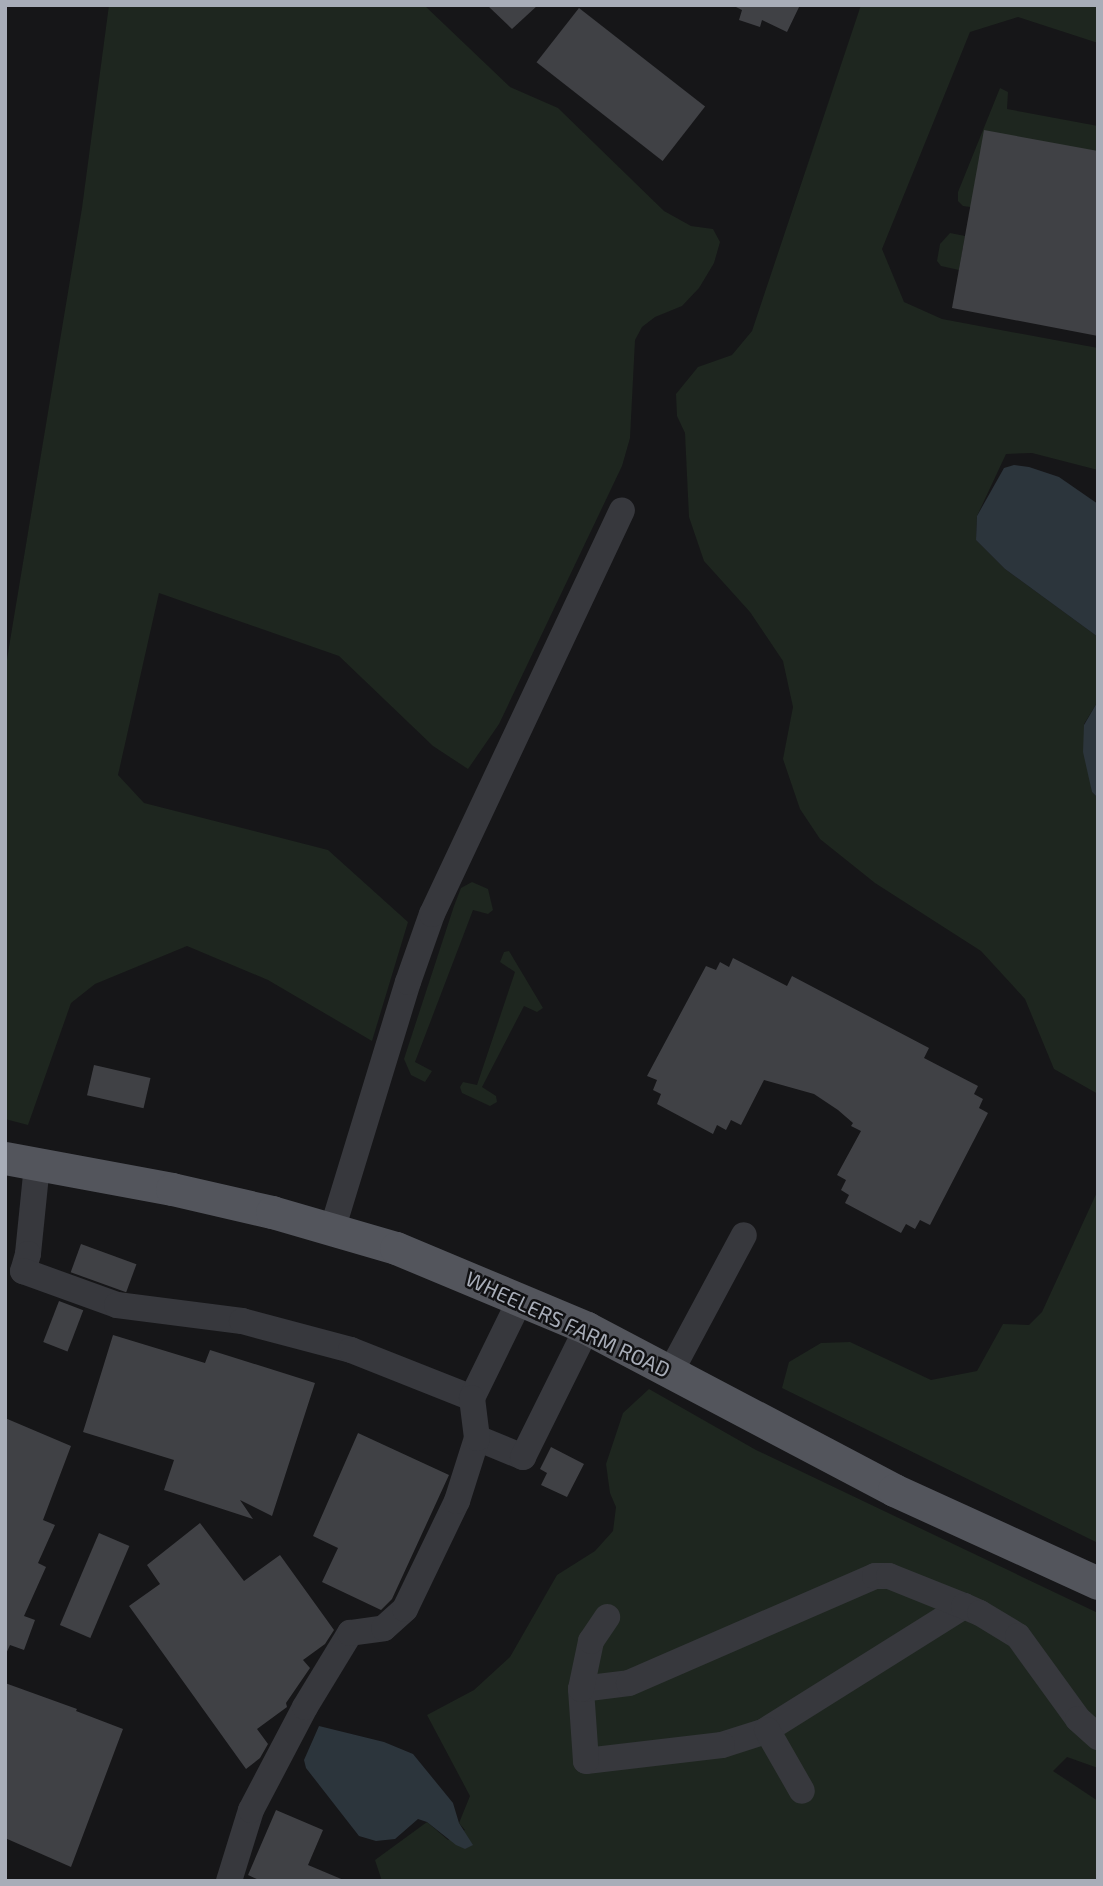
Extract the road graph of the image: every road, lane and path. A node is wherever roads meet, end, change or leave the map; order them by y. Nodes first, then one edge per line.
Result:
1 (622, 510) dead end
2 (5, 1158) edge
3 (37, 1165) junction
4 (333, 1227) junction
5 (744, 1234) dead end
6 (521, 1298) junction
7 (587, 1328) junction
8 (671, 1371) junction
9 (472, 1398) junction
10 (477, 1437) junction
11 (1098, 1583) edge
12 (964, 1606) junction
13 (607, 1617) dead end
14 (581, 1689) junction
15 (767, 1730) junction
16 (1098, 1737) edge
17 (802, 1791) dead end
18 (229, 1881) edge

1 - 4 lane
2 - 3 main road, WHEELERS FARM ROAD
3 - 4 main road, WHEELERS FARM ROAD
3 - 9 lane
4 - 6 main road, WHEELERS FARM ROAD
5 - 8 lane
6 - 7 main road, WHEELERS FARM ROAD
6 - 9 lane
7 - 8 main road, WHEELERS FARM ROAD
7 - 10 lane
8 - 11 main road, WHEELERS FARM ROAD
9 - 10 lane
10 - 18 lane
12 - 14 lane
12 - 15 lane
12 - 16 lane
13 - 14 lane
14 - 15 lane
15 - 17 lane

